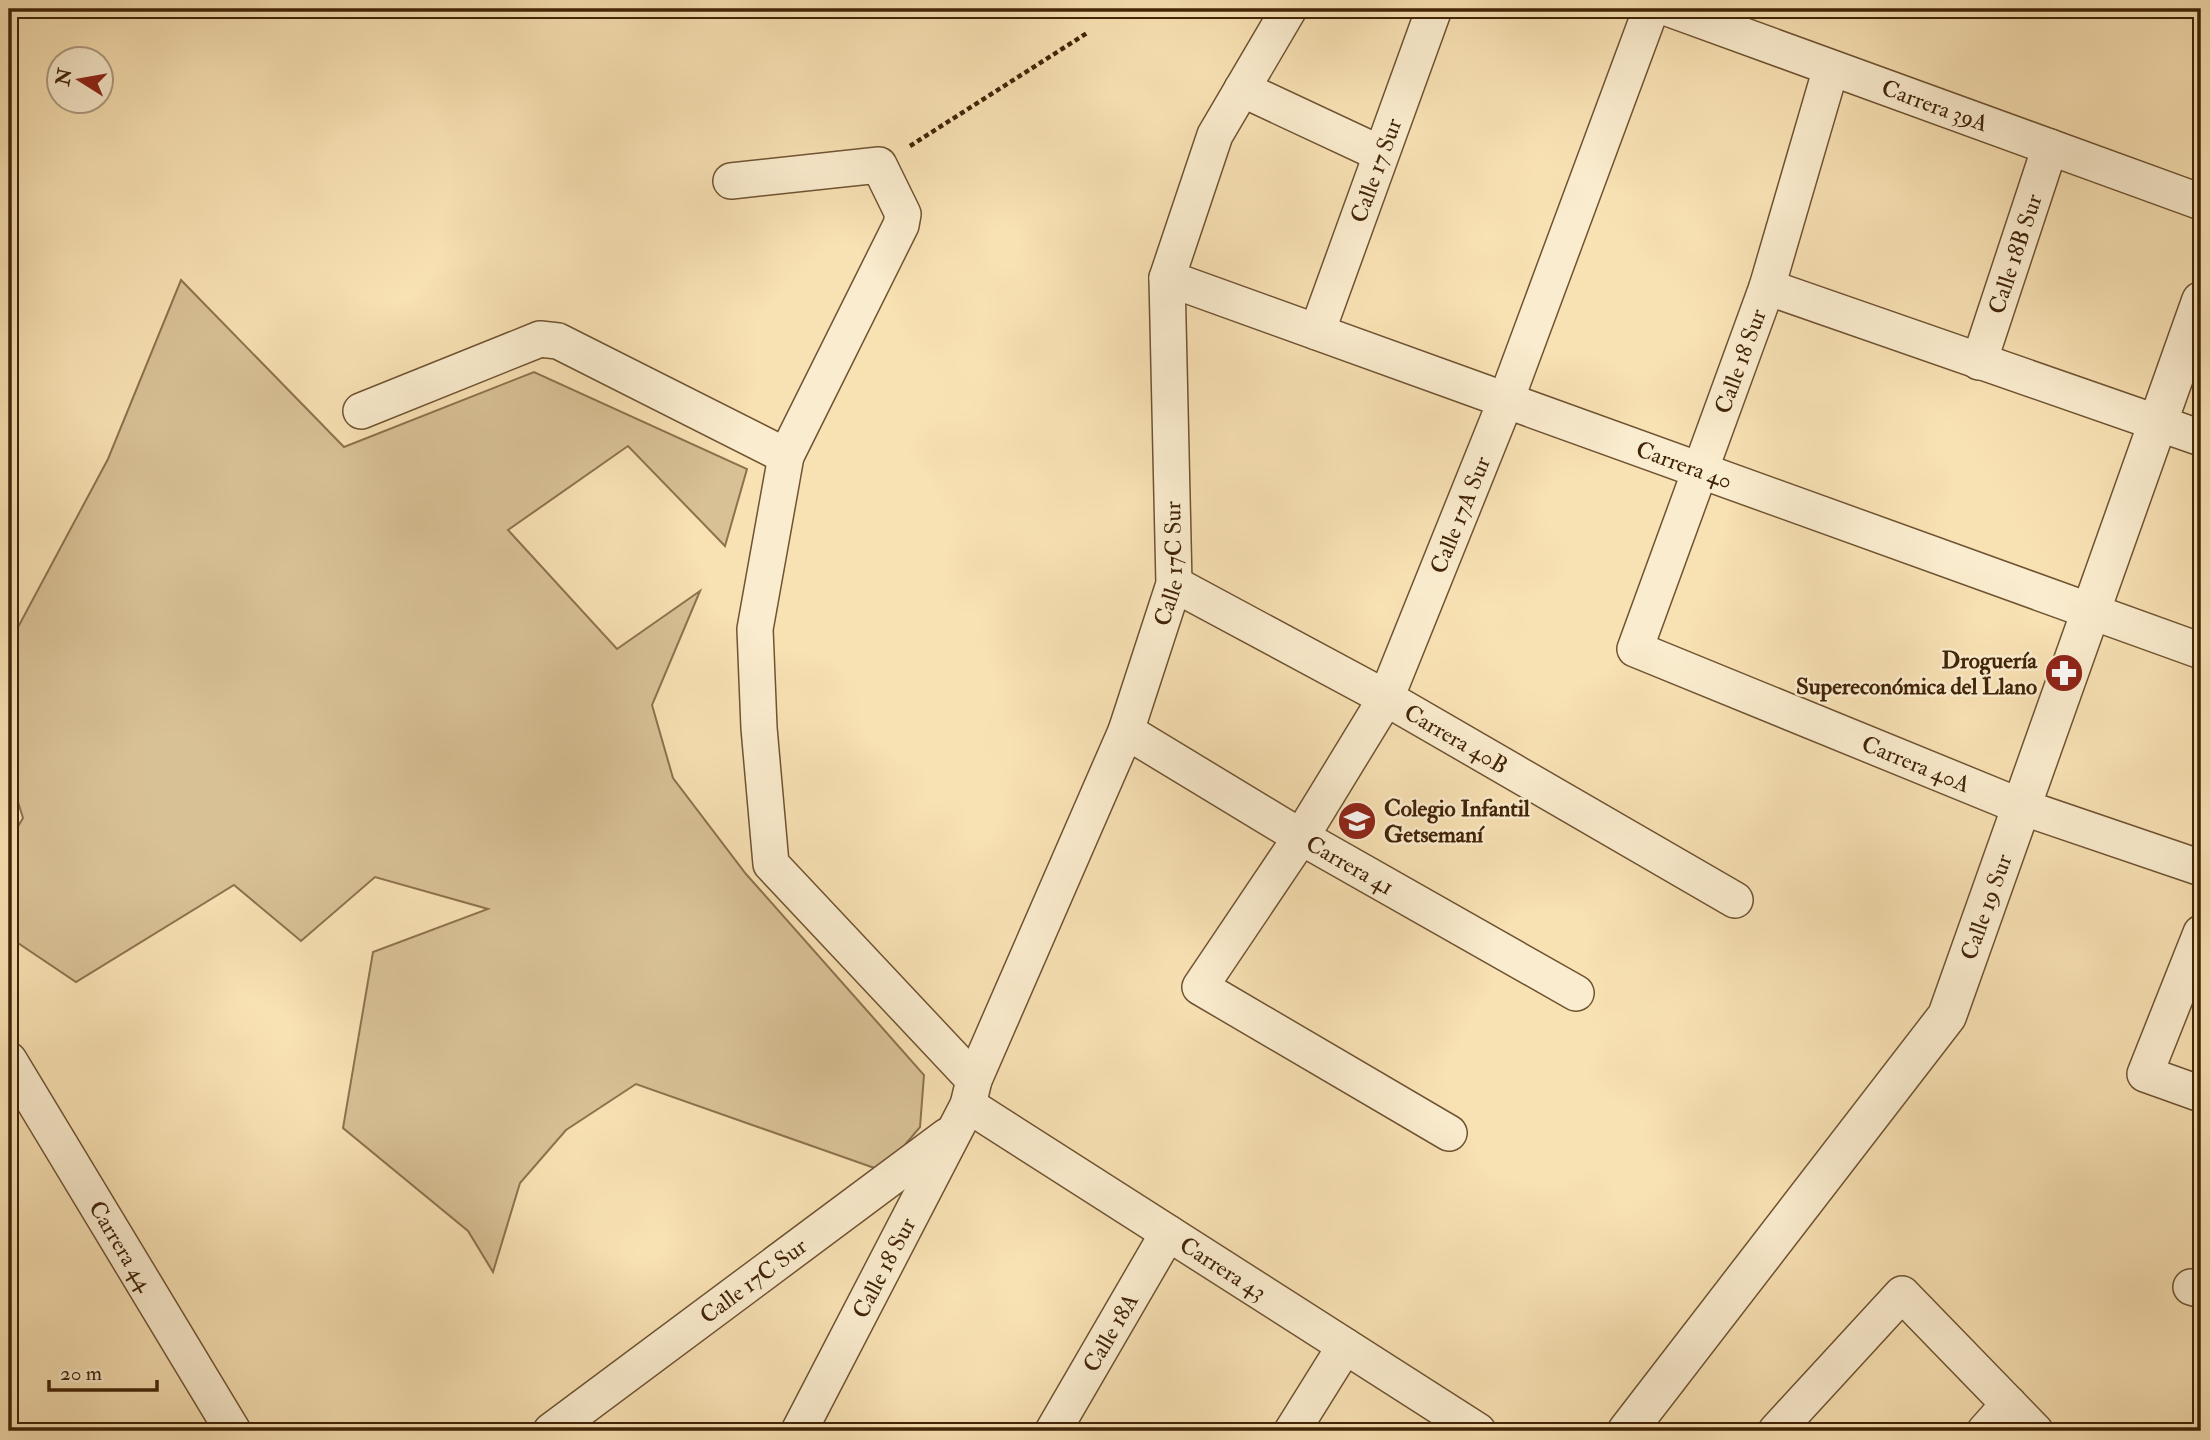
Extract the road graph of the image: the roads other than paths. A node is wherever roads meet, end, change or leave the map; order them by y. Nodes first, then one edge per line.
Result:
1 (1289, 9) edge
2 (1434, 9) edge
3 (1651, 9) edge
4 (1670, 9) edge
5 (1831, 68) junction
6 (1242, 89) junction
7 (2050, 147) junction
8 (1379, 153) junction
9 (731, 181) dead end
10 (2201, 202) edge
11 (1167, 278) junction
12 (1767, 287) junction
13 (2201, 301) edge
14 (1317, 332) junction
15 (1979, 362) junction
16 (1506, 400) junction
17 (361, 411) dead end
18 (2158, 422) junction
19 (2201, 438) edge
20 (786, 456) junction
21 (1700, 471) junction
22 (1174, 583) junction
23 (2091, 611) junction
24 (1635, 649) joint
25 (2201, 651) edge
26 (1386, 698) junction
27 (1126, 731) junction
28 (2022, 807) junction
29 (1301, 837) junction
30 (2201, 868) edge
31 (1735, 900) dead end
32 (2201, 933) edge
33 (1576, 993) dead end
34 (9, 1060) edge
35 (2201, 1094) edge
36 (965, 1105) junction
37 (1449, 1133) dead end
38 (1168, 1233) junction
39 (1345, 1346) junction
40 (2009, 1404) junction
41 (233, 1431) edge
42 (551, 1431) edge
43 (799, 1431) edge
44 (1053, 1431) edge
45 (1292, 1431) edge
46 (1478, 1431) edge
47 (1627, 1431) edge
48 (1776, 1431) edge
49 (1985, 1431) edge
50 (2035, 1431) edge

1 - 6 street, Calle 17C Sur
2 - 8 street, Calle 17 Sur
3 - 16 street, Calle 17A Sur
4 - 5 street, Carrera 39A
5 - 7 street, Carrera 39A
5 - 12 street, Calle 18 Sur
6 - 8 street
6 - 11 street, Calle 17C Sur
7 - 10 street, Carrera 39A
7 - 15 street, Calle 18B Sur
8 - 14 street, Calle 17 Sur
9 - 20 street, Carrera 43
11 - 14 street, Carrera 40
11 - 22 street, Calle 17C Sur
12 - 15 street
12 - 21 street, Calle 18 Sur
13 - 18 street, Calle 19 Sur
14 - 16 street, Carrera 40
15 - 18 street
16 - 21 street, Carrera 40
16 - 26 street, Calle 17A Sur
17 - 20 street
18 - 19 street
18 - 23 street, Calle 19 Sur
20 - 36 street, Carrera 43
21 - 23 street, Carrera 40
21 - 24 street, Calle 18 Sur
22 - 26 street, Carrera 40B
22 - 27 street, Calle 17C Sur
23 - 25 street, Carrera 40
23 - 28 street, Calle 19 Sur
24 - 28 street, Carrera 40A
26 - 29 street, Calle 17A Sur
26 - 31 street, Carrera 40B
27 - 29 street, Carrera 41
27 - 36 street, Calle 17C Sur
28 - 30 street, Carrera 40A
28 - 47 street, Calle 19 Sur
29 - 33 street, Carrera 41
29 - 37 street, Calle 17A Sur
32 - 35 street
34 - 41 street, Carrera 44
36 - 38 street, Carrera 43
36 - 42 street, Calle 17C Sur
36 - 43 street, Calle 18 Sur
38 - 39 street, Carrera 43
38 - 44 street, Calle 18A
39 - 45 street
39 - 46 street, Carrera 43
40 - 48 street
40 - 49 street
40 - 50 street

